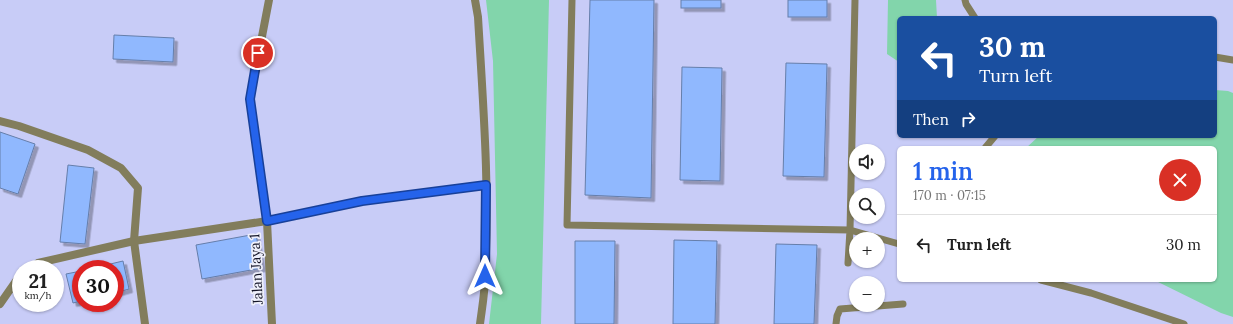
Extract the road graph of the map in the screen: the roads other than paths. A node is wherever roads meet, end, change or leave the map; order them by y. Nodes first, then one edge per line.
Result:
1 (269, 0) edge
2 (476, 0) edge
3 (572, 0) edge
4 (855, 0) edge
5 (965, 0) edge
6 (974, 16) edge
7 (1217, 57) edge
8 (1233, 60) edge
9 (0, 121) edge
10 (993, 138) edge
11 (987, 146) edge
12 (486, 185) junction
13 (267, 221) junction
14 (850, 230) junction
15 (134, 241) junction
16 (897, 243) edge
17 (51, 260) edge
18 (848, 263) dead end
19 (1049, 282) edge
20 (12, 287) edge
21 (0, 304) edge
22 (903, 304) dead end
23 (145, 324) edge
24 (272, 324) edge
25 (480, 324) edge
26 (836, 324) edge
27 (1184, 324) edge

1 - 13 street, Jalan Jaya 1
2 - 12 street
3 - 14 lane
4 - 14 lane
5 - 6 lane
7 - 8 lane
9 - 15 street
10 - 11 lane
12 - 13 street
12 - 25 street
13 - 15 street
13 - 24 street, Jalan Jaya 1
14 - 16 lane
14 - 18 lane
15 - 17 street
15 - 23 street
19 - 27 lane
20 - 21 street
22 - 26 lane

